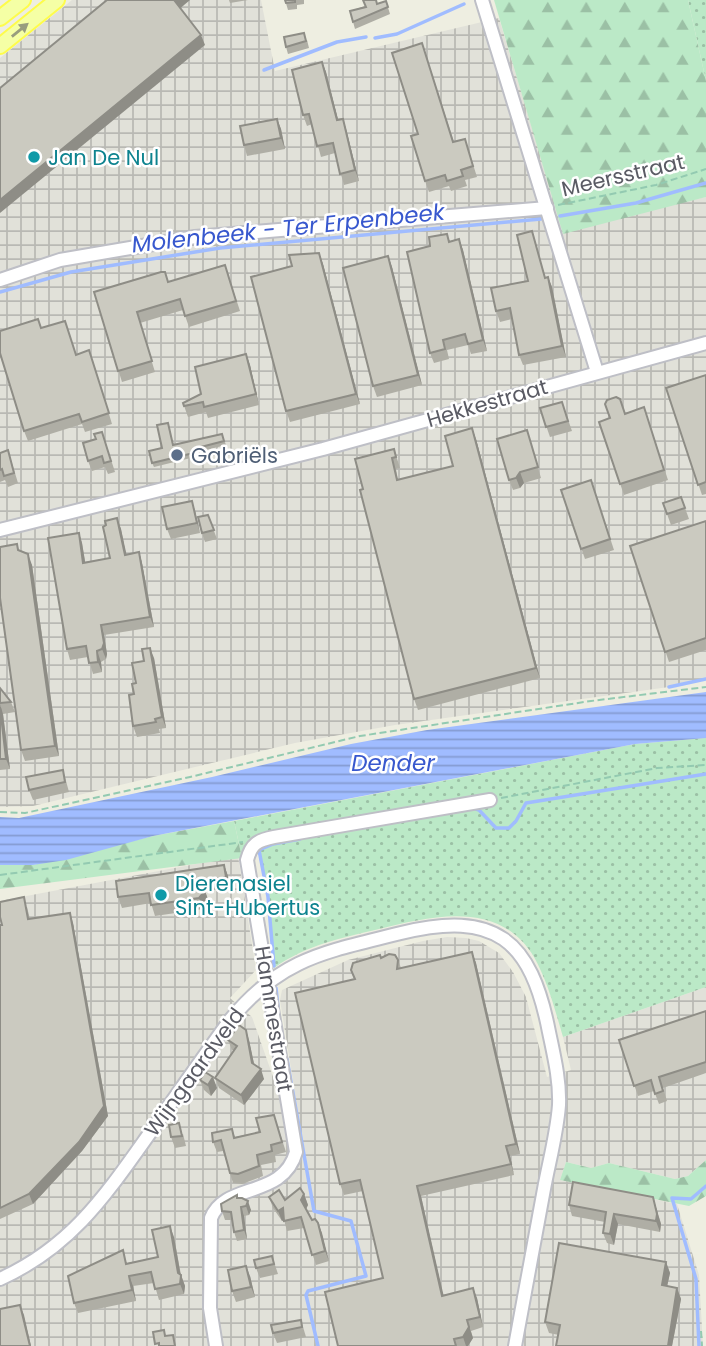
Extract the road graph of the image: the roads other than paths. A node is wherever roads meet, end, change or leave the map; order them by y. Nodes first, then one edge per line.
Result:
1 (23, 0) edge
2 (57, 0) edge
3 (482, 0) edge
4 (0, 18) edge
5 (0, 46) edge
6 (547, 208) junction
7 (0, 280) edge
8 (706, 343) edge
9 (597, 372) junction
10 (0, 530) edge
11 (490, 800) road end
12 (268, 982) junction
13 (0, 1279) edge
14 (216, 1346) edge
15 (515, 1346) edge

1 - 4 main road
5 -> 2 main road
3 - 6 street
6 - 7 street
6 - 9 street
8 - 9 street, Hekkestraat
9 - 10 street, Hekkestraat
11 - 12 street, Hammestraat
12 - 13 street, Wijngaardveld
12 - 14 street, Hammestraat
12 - 15 street, Wijngaardveld

